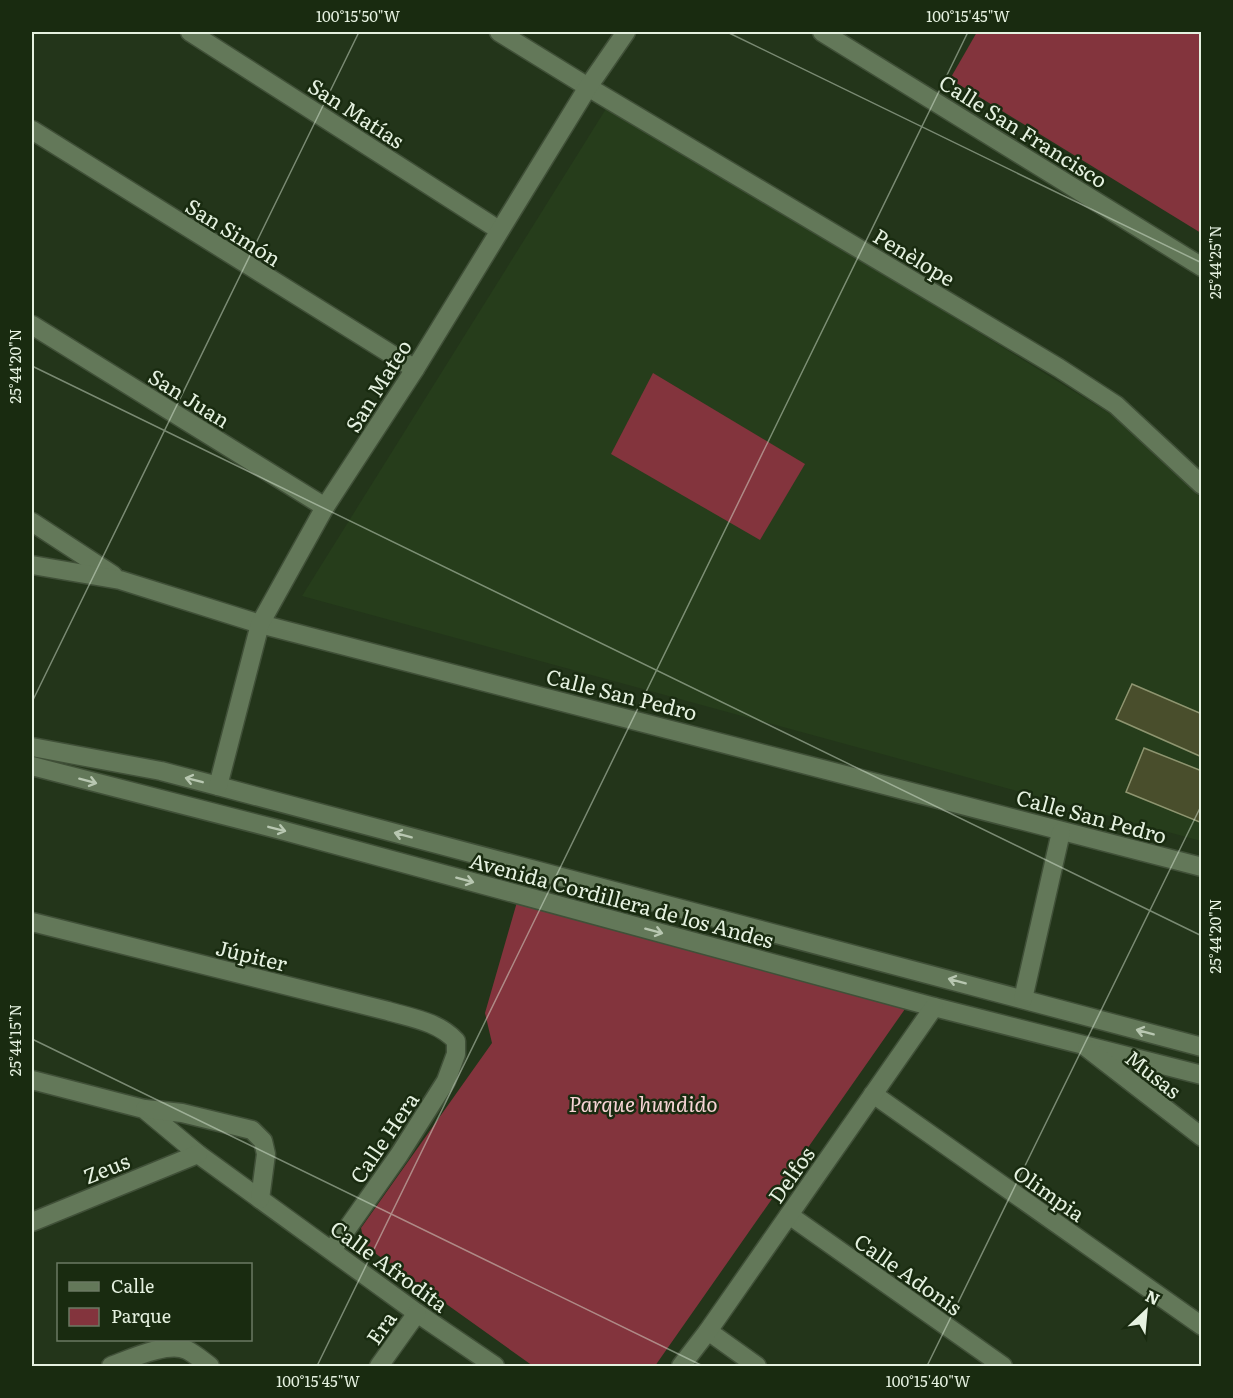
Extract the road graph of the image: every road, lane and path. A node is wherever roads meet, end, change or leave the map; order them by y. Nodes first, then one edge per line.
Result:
1 (190, 32) edge
2 (500, 32) edge
3 (626, 32) edge
4 (822, 32) edge
5 (588, 87) junction
6 (32, 130) edge
7 (499, 230) junction
8 (1202, 267) edge
9 (32, 325) edge
10 (415, 369) junction
11 (1202, 484) edge
12 (325, 507) junction
13 (32, 522) edge
14 (32, 564) edge
15 (120, 580) junction
16 (260, 624) junction
17 (32, 747) edge
18 (32, 766) edge
19 (218, 786) junction
20 (1061, 832) junction
21 (1202, 867) edge
22 (32, 922) edge
23 (1023, 999) junction
24 (934, 1007) junction
25 (456, 1041) joint
26 (1081, 1044) junction
27 (1202, 1047) edge
28 (1202, 1075) edge
29 (32, 1080) edge
30 (873, 1094) junction
31 (144, 1109) junction
32 (1202, 1137) edge
33 (198, 1154) junction
34 (260, 1200) junction
35 (789, 1215) junction
36 (32, 1222) edge
37 (332, 1251) junction
38 (417, 1313) junction
39 (1202, 1326) edge
40 (708, 1330) junction
41 (111, 1366) edge
42 (210, 1366) edge
43 (380, 1366) edge
44 (495, 1366) edge
45 (681, 1366) edge
46 (757, 1366) edge
47 (1003, 1366) edge

1 - 7 street, San Matías
2 - 5 street, Penèlope
3 - 5 street, San Mateo
4 - 8 street, Calle San Francisco
5 - 7 street, San Mateo
5 - 11 street, Penèlope
6 - 10 street, San Simón
7 - 10 street, San Mateo
9 - 12 street, San Juan
10 - 12 street, San Mateo
12 - 16 street, San Mateo
13 - 15 street
14 - 15 street, Calle San Pedro
15 - 16 street, Calle San Pedro
16 - 19 street, San Mateo
16 - 20 street, Calle San Pedro
19 -> 17 street, Avenida Cordillera de los Andes
18 -> 24 street, Avenida Cordillera de los Andes
23 -> 19 street, Avenida Cordillera de los Andes
20 - 21 street, Calle San Pedro
20 - 23 street
22 - 25 street, Júpiter
27 -> 23 street, Avenida Cordillera de los Andes
24 - 26 street, Avenida Cordillera de los Andes
24 - 30 street, Delfos
25 - 37 street, Calle Hera
26 - 28 street, Avenida Cordillera de los Andes
26 - 32 street, Musas
29 - 31 street, Calle Afrodita
30 - 35 street, Delfos
30 - 39 street, Olimpia
31 - 33 street, Calle Afrodita
31 - 34 street, Calle Afrodita
33 - 34 street, Calle Afrodita
33 - 36 street, Zeus
34 - 37 street, Calle Afrodita
35 - 40 street, Delfos
35 - 47 street, Calle Adonis
37 - 38 street, Calle Afrodita
38 - 43 street, Era
38 - 44 street, Calle Afrodita
40 - 45 street, Delfos
40 - 46 street
41 - 42 street

